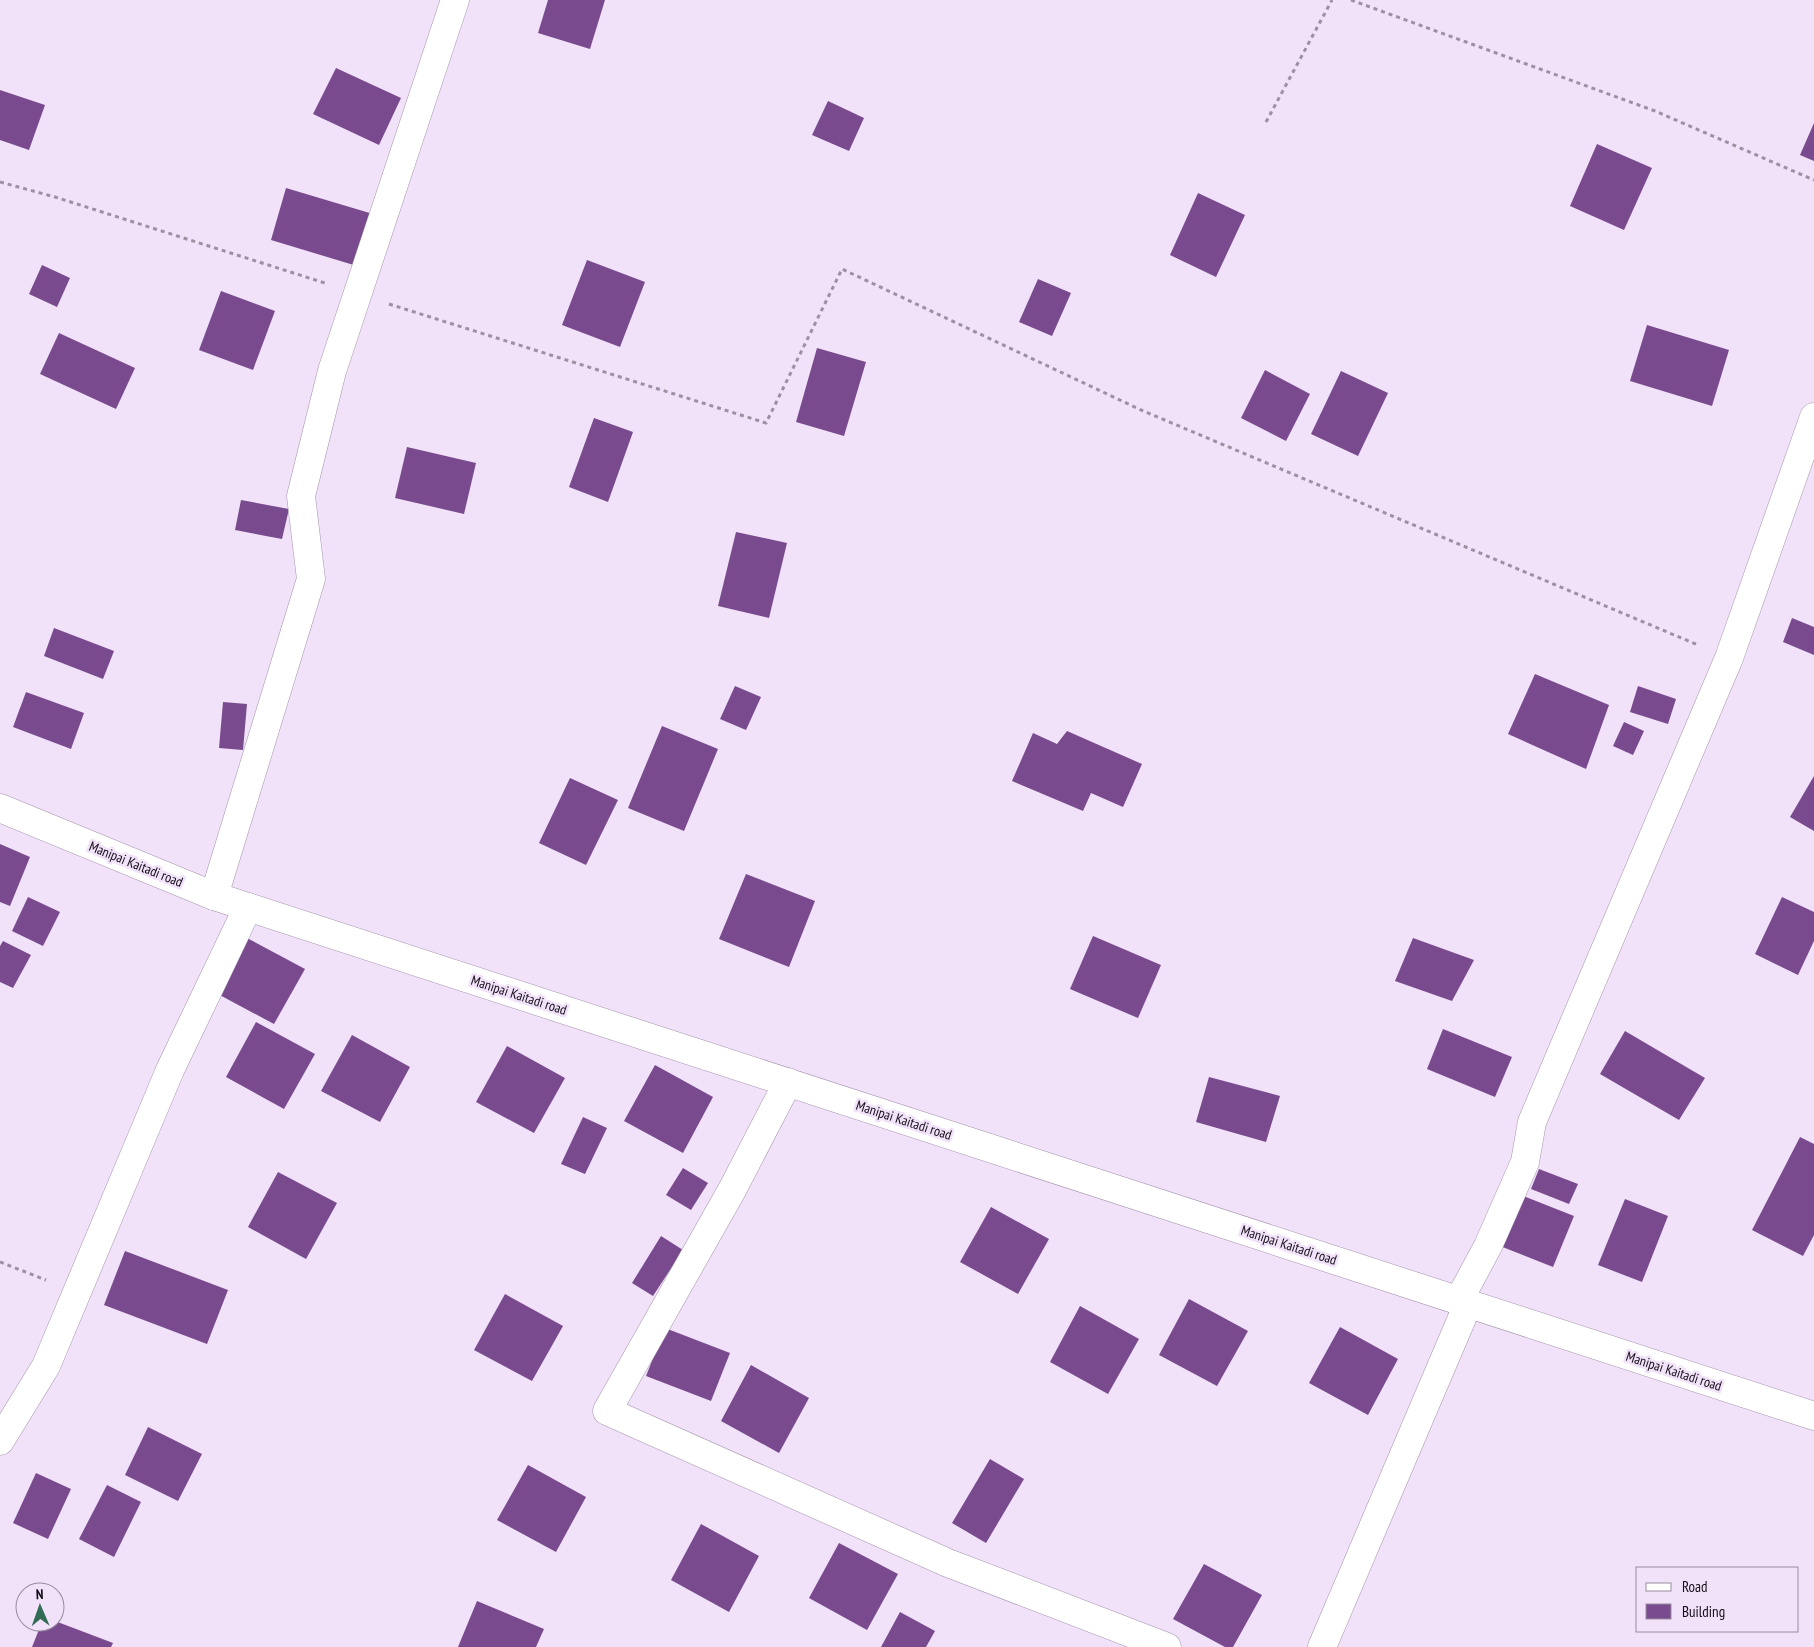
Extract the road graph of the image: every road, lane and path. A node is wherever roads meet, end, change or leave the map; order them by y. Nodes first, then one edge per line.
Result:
1 (455, 0) edge
2 (1332, 0) edge
3 (1351, 0) edge
4 (1266, 122) dead end
5 (1814, 180) edge
6 (0, 182) edge
7 (358, 294) junction
8 (1814, 417) edge
9 (1729, 658) junction
10 (0, 808) edge
11 (214, 896) junction
12 (248, 907) junction
13 (788, 1082) junction
14 (0, 1262) edge
15 (76, 1292) junction
16 (1463, 1302) junction
17 (1814, 1416) edge
18 (0, 1442) edge
19 (1167, 1647) edge
20 (1322, 1647) edge

1 - 7 street
2 - 4 path
3 - 5 path
6 - 7 path
7 - 9 path
7 - 11 street
8 - 9 street
9 - 16 street
10 - 11 street, Manipai Kaitadi road
11 - 12 street, Manipai Kaitadi road
12 - 13 street, Manipai Kaitadi road
12 - 15 street
13 - 16 street, Manipai Kaitadi road
13 - 19 street
14 - 15 path
15 - 18 street
16 - 17 street, Manipai Kaitadi road
16 - 20 street

